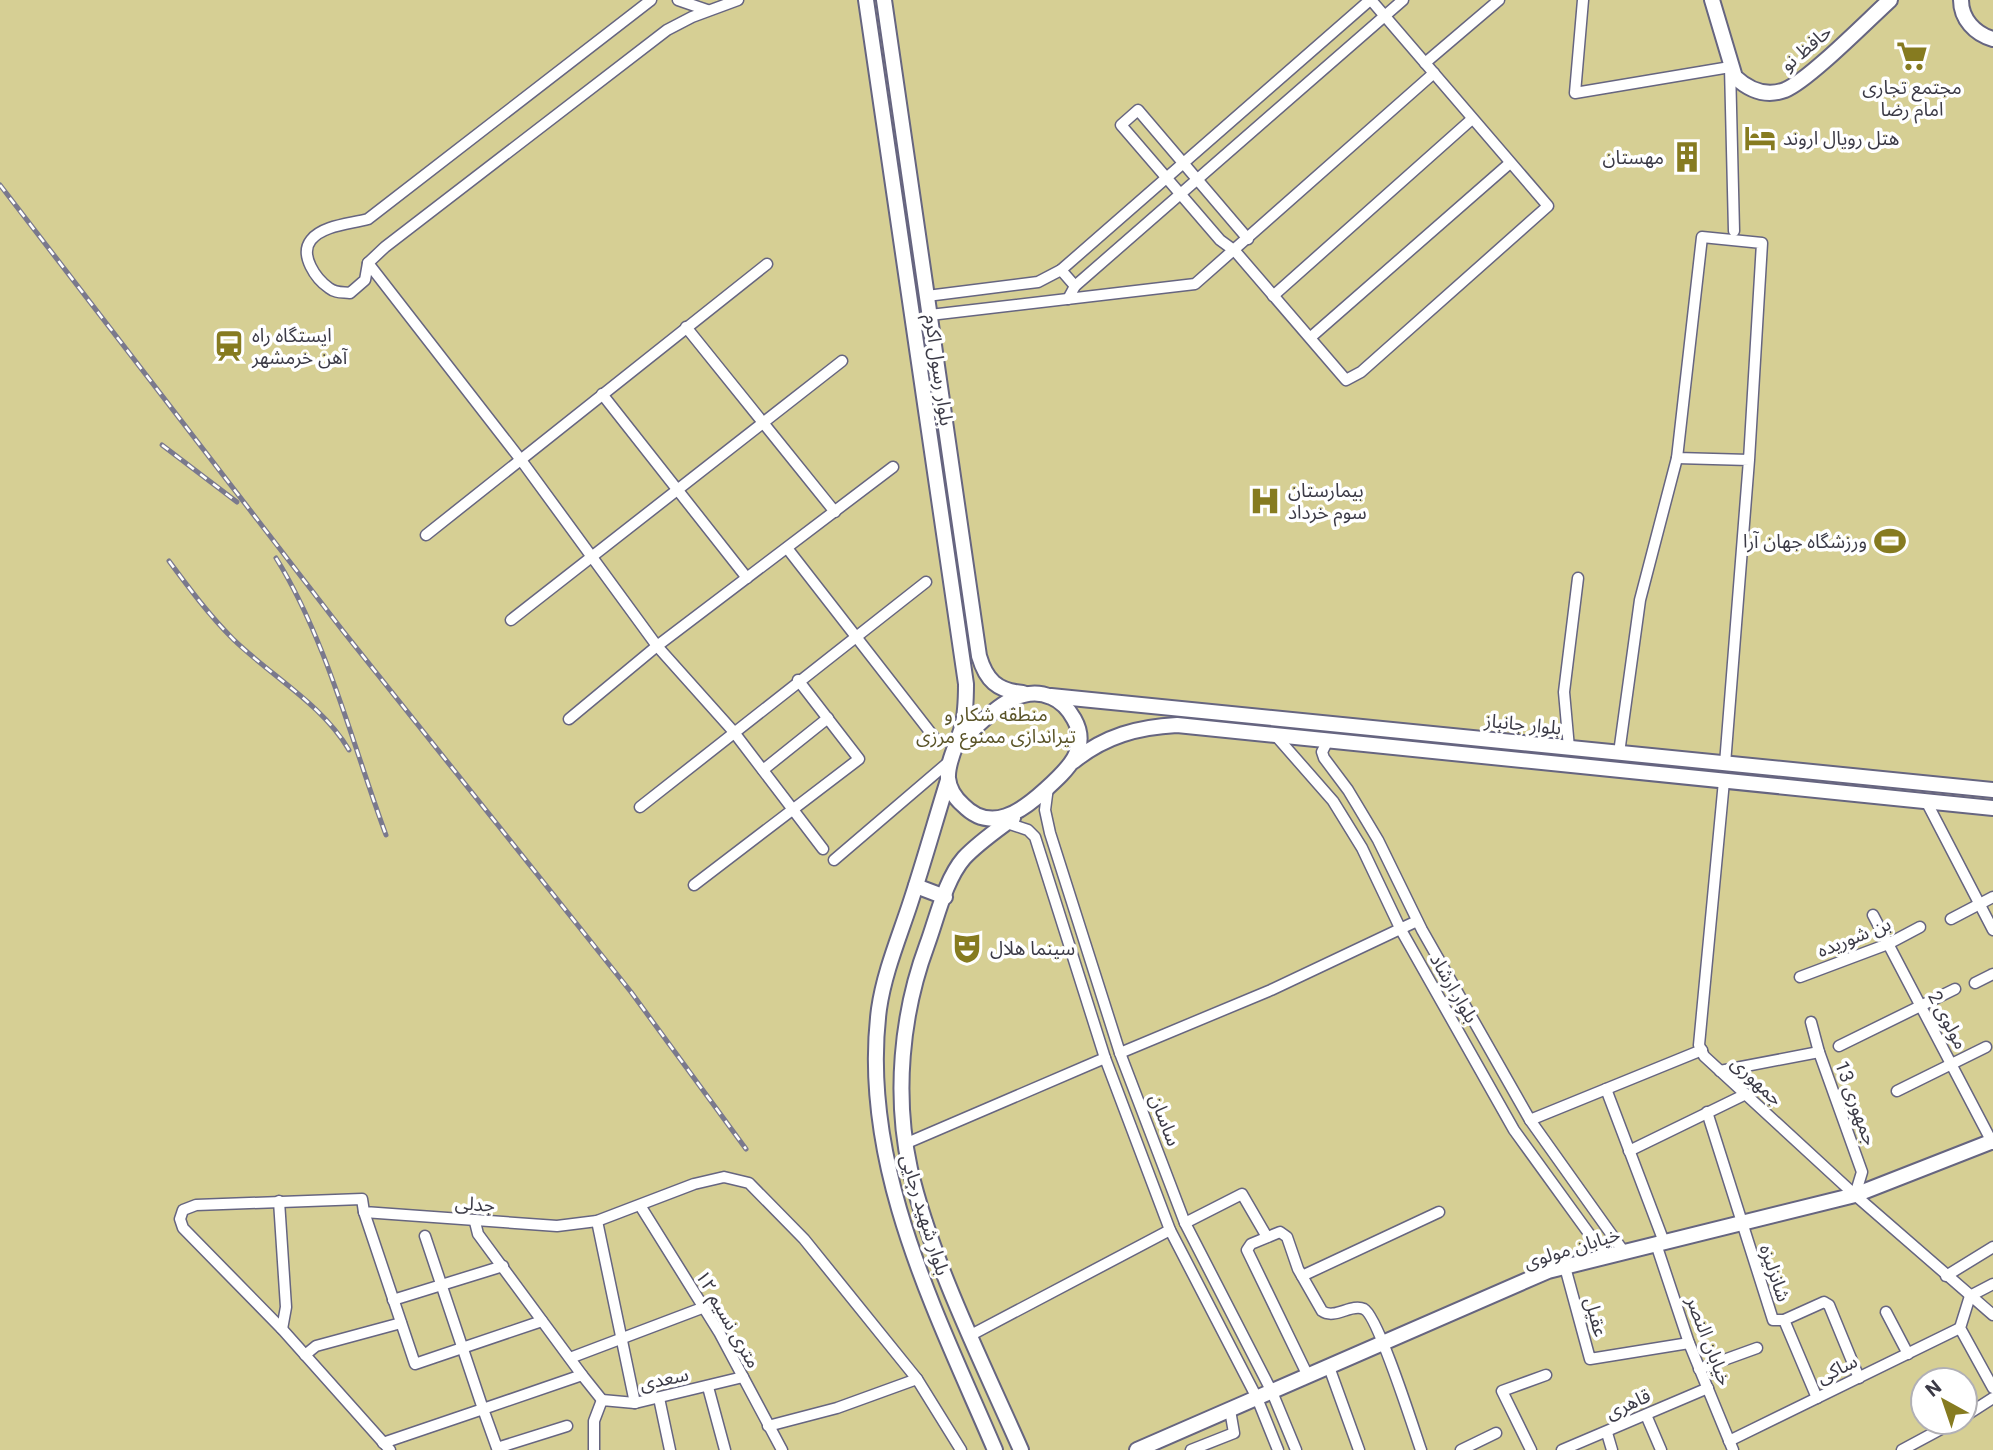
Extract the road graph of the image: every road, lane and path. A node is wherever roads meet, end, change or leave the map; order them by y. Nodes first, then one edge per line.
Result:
1 (651, 0) edge
2 (678, 0) edge
3 (738, 0) edge
4 (866, 0) edge
5 (884, 0) edge
6 (1371, 0) edge
7 (1403, 0) edge
8 (1499, 0) edge
9 (1583, 0) edge
10 (1890, 0) edge
11 (1961, 0) edge
12 (1714, 1) edge
13 (707, 10) junction
14 (1384, 15) junction
15 (1993, 40) edge
16 (1425, 63) junction
17 (1730, 67) junction
18 (1434, 73) junction
19 (1282, 78) junction
20 (1295, 94) junction
21 (1472, 119) junction
22 (1510, 163) junction
23 (1184, 164) junction
24 (1168, 178) junction
25 (1198, 179) junction
26 (1181, 194) junction
27 (1734, 231) dead end
28 (1248, 239) junction
29 (1235, 251) junction
30 (368, 263) junction
31 (767, 264) dead end
32 (1061, 270) junction
33 (1075, 286) junction
34 (965, 291) junction
35 (927, 296) junction
36 (1273, 296) junction
37 (1068, 299) junction
38 (967, 311) junction
39 (930, 315) junction
40 (686, 327) junction
41 (1311, 337) junction
42 (933, 339) junction
43 (916, 341) junction
44 (842, 360) dead end
45 (602, 394) junction
46 (763, 422) junction
47 (1677, 458) junction
48 (520, 460) junction
49 (1749, 460) junction
50 (893, 467) dead end
51 (677, 489) junction
52 (835, 512) junction
53 (426, 535) dead end
54 (787, 548) junction
55 (591, 555) junction
56 (747, 578) junction
57 (1577, 578) dead end
58 (926, 582) dead end
59 (511, 620) dead end
60 (857, 634) junction
61 (657, 646) junction
62 (798, 680) junction
63 (1028, 694) junction
64 (1049, 696) junction
65 (828, 718) junction
66 (569, 719) dead end
67 (733, 731) junction
68 (1276, 735) junction
69 (934, 737) dead end
70 (1328, 740) junction
71 (957, 745) junction
72 (1569, 748) junction
73 (1619, 753) junction
74 (951, 760) junction
75 (1073, 762) junction
76 (1726, 764) junction
77 (763, 770) junction
78 (948, 778) junction
79 (1724, 781) junction
80 (1048, 787) junction
81 (1993, 790) edge
82 (1926, 801) junction
83 (640, 807) dead end
84 (1993, 808) edge
85 (793, 809) junction
86 (1024, 809) junction
87 (1007, 823) junction
88 (823, 849) dead end
89 (834, 859) dead end
90 (694, 885) dead end
91 (916, 886) junction
92 (945, 897) junction
93 (1993, 897) edge
94 (1979, 904) junction
95 (1873, 915) dead end
96 (1951, 919) dead end
97 (1418, 920) junction
98 (1920, 927) dead end
99 (1401, 930) junction
100 (1993, 930) edge
101 (1888, 944) junction
102 (1993, 974) edge
103 (1801, 977) dead end
104 (1975, 983) dead end
105 (1955, 989) dead end
106 (1920, 1006) junction
107 (1811, 1022) dead end
108 (1839, 1046) dead end
109 (1986, 1047) dead end
110 (1702, 1050) junction
111 (1819, 1052) junction
112 (1121, 1053) junction
113 (1105, 1058) junction
114 (1951, 1064) junction
115 (1720, 1071) junction
116 (1606, 1089) junction
117 (1897, 1091) dead end
118 (1745, 1094) junction
119 (1707, 1112) junction
120 (1530, 1120) junction
121 (1993, 1142) edge
122 (907, 1143) junction
123 (1629, 1151) junction
124 (1855, 1195) junction
125 (279, 1201) junction
126 (641, 1207) junction
127 (364, 1212) junction
128 (1439, 1212) dead end
129 (597, 1221) junction
130 (475, 1222) junction
131 (1185, 1223) junction
132 (1740, 1223) junction
133 (1170, 1230) junction
134 (425, 1236) dead end
135 (1267, 1237) junction
136 (1660, 1243) junction
137 (1993, 1247) edge
138 (1624, 1252) junction
139 (1606, 1257) junction
140 (503, 1266) junction
141 (1565, 1267) junction
142 (1301, 1276) junction
143 (1946, 1276) junction
144 (1993, 1284) edge
145 (442, 1285) junction
146 (1970, 1296) junction
147 (393, 1300) junction
148 (702, 1308) junction
149 (1886, 1312) dead end
150 (1993, 1315) edge
151 (1784, 1320) junction
152 (542, 1321) junction
153 (401, 1323) junction
154 (1960, 1328) junction
155 (282, 1329) junction
156 (971, 1335) junction
157 (622, 1340) junction
158 (1689, 1343) junction
159 (1382, 1344) junction
160 (463, 1347) junction
161 (1757, 1348) dead end
162 (1908, 1354) junction
163 (305, 1355) junction
164 (570, 1358) junction
165 (1329, 1367) junction
166 (1699, 1369) junction
167 (582, 1375) junction
168 (1546, 1375) dead end
169 (1308, 1376) junction
170 (743, 1377) junction
171 (1859, 1378) junction
172 (917, 1379) junction
173 (708, 1387) junction
174 (1708, 1388) junction
175 (1993, 1388) edge
176 (1272, 1392) junction
177 (659, 1398) junction
178 (1257, 1398) junction
179 (1817, 1398) junction
180 (602, 1400) junction
181 (635, 1403) junction
182 (483, 1409) junction
183 (1230, 1410) junction
184 (1646, 1415) junction
185 (567, 1426) dead end
186 (768, 1426) junction
187 (1496, 1433) dead end
188 (1607, 1433) junction
189 (1928, 1436) edge
190 (387, 1446) edge
191 (1731, 1446) edge
192 (1141, 1449) edge
193 (594, 1450) edge
194 (670, 1450) edge
195 (725, 1450) edge
196 (782, 1450) edge
197 (961, 1450) edge
198 (995, 1450) edge
199 (1021, 1450) edge
200 (1191, 1450) edge
201 (1278, 1450) edge
202 (1296, 1450) edge
203 (1359, 1450) edge
204 (1420, 1450) edge
205 (1461, 1450) edge
206 (1531, 1450) edge
207 (1562, 1450) edge
208 (1612, 1450) edge
209 (1661, 1450) edge
210 (1902, 1450) edge

1 - 30 street
2 - 13 street
3 - 13 street
4 - 43 main road, بلوار رسول اکرم
5 - 35 main road, بلوار رسول اکرم
6 - 14 street
6 - 19 street
7 - 14 street
8 - 16 street
9 - 17 street
10 - 17 main road, حافظ نو
11 - 15 main road
12 - 17 main road
13 - 30 street
14 - 16 street
14 - 20 street
16 - 18 street
17 - 27 street
18 - 21 street
18 - 28 street
19 - 20 street
19 - 23 street
20 - 25 street
21 - 22 street
21 - 36 street
22 - 41 street
22 - 41 street
23 - 24 street
23 - 24 street
23 - 25 street
24 - 26 street
24 - 32 street
25 - 26 street
25 - 28 street
26 - 29 street
26 - 33 street
28 - 29 street
29 - 36 street
29 - 37 street
30 - 48 street
31 - 40 street
32 - 33 street
32 - 34 street
33 - 37 street
34 - 35 street
34 - 38 street
35 - 39 main road, بلوار رسول اکرم
36 - 41 street
37 - 38 street
38 - 39 street
39 - 42 main road, بلوار رسول اکرم
40 - 45 street
40 - 46 street
42 - 43 main road
42 - 63 main road, بلوار رسول اکرم
43 - 71 main road, بلوار رسول اکرم
44 - 46 street
45 - 48 street
45 - 51 street
46 - 51 street
46 - 52 street
47 - 49 street
47 - 49 street
47 - 73 street
48 - 53 street
48 - 55 street
49 - 76 street
50 - 52 street
51 - 55 street
51 - 56 street
52 - 54 street
54 - 56 street
54 - 60 street
55 - 59 street
55 - 61 street
56 - 61 street
57 - 72 street
58 - 60 street
60 - 62 street
60 - 69 street
61 - 66 street
61 - 67 street
62 - 65 street
62 - 67 street
63 - 64 main road
63 - 71 main road
64 - 72 main road, بلوار جانباز
64 - 75 main road
65 - 77 street
65 - 85 street
67 - 77 street
67 - 83 street
68 - 70 main road, بلوار جانباز
68 - 75 main road, بلوار جانباز
68 - 99 street, بلوار ارشاد
70 - 79 main road, بلوار جانباز
70 - 97 street, بلوار ارشاد
71 - 74 main road
72 - 73 main road, بلوار جانباز
73 - 76 main road, بلوار جانباز
74 - 78 main road
74 - 89 street
75 - 80 main road
76 - 79 main road
76 - 81 main road, بلوار جانباز
77 - 85 street
78 - 86 main road
78 - 91 main road, بلوار شهید رجایی
79 - 82 main road, بلوار جانباز
79 - 110 street
80 - 86 main road
80 - 112 street, ساسان
82 - 84 main road, بلوار جانباز
82 - 94 street
85 - 88 street
85 - 90 street
86 - 87 main road, بلوار شهید رجایی
87 - 92 main road, بلوار شهید رجایی
87 - 113 street, ساسان
91 - 92 main road
91 - 198 main road, بلوار شهید رجایی
92 - 122 main road, بلوار شهید رجایی
93 - 94 street
94 - 96 street
94 - 100 street
95 - 101 street, مولوی 2
97 - 99 street
97 - 120 street, بلوار ارشاد
98 - 101 street, بن شوریده
99 - 112 street
99 - 139 street, بلوار ارشاد
101 - 103 street, بن شوریده
101 - 106 street, مولوی 2
102 - 104 street
105 - 106 street
106 - 108 street
106 - 114 street, مولوی 2
107 - 111 street, جمهوری 13
109 - 114 street
110 - 115 street, جمهوری
110 - 116 street
111 - 115 street
111 - 124 street, جمهوری 13
112 - 131 street, ساسان
113 - 122 street
113 - 133 street, ساسان
114 - 117 street
114 - 121 street, مولوی 2
115 - 118 street, جمهوری
116 - 120 street
116 - 123 street, خیابان النصر
118 - 119 street
118 - 124 street, جمهوری
119 - 123 street
119 - 132 street
120 - 138 street, بلوار ارشاد
121 - 124 main road, خیابان مولوی
122 - 156 main road, بلوار شهید رجایی
123 - 136 street, خیابان النصر
124 - 132 main road, خیابان مولوی
124 - 143 street, جمهوری
125 - 127 street, جدلی
125 - 155 street
125 - 155 street, جدلی
126 - 129 street, جدلی
126 - 148 street, ۱۲ متری نسیم
126 - 172 street, جدلی
127 - 130 street, جدلی
127 - 147 street
128 - 142 street
129 - 130 street, جدلی
129 - 157 street
130 - 140 street
131 - 135 street
131 - 176 street, ساسان
132 - 136 main road, خیابان مولوی
132 - 151 street, شانزلیزه
133 - 156 street
133 - 178 street, ساسان
134 - 145 street
135 - 142 street
135 - 169 street
136 - 138 main road, خیابان مولوی
136 - 158 street, خیابان النصر
137 - 143 street
138 - 139 main road, خیابان مولوی
139 - 141 main road, خیابان مولوی
140 - 145 street
140 - 152 street
141 - 158 street, عقیل
141 - 159 main road, خیابان مولوی
142 - 159 street
143 - 146 street, جمهوری
144 - 146 street
145 - 147 street
145 - 160 street
146 - 150 street, جمهوری
146 - 154 street
147 - 153 street
148 - 157 street
148 - 170 street, ۱۲ متری نسیم
149 - 162 street
151 - 171 street, شانزلیزه
151 - 179 street
152 - 160 street
152 - 164 street
153 - 160 street
153 - 163 street
154 - 162 street, ساکی
154 - 175 street
155 - 163 street, جدلی
156 - 199 main road, بلوار شهید رجایی
157 - 164 street
157 - 181 street
158 - 166 street, خیابان النصر
159 - 165 main road, خیابان مولوی
159 - 204 street
160 - 182 street
161 - 166 street
162 - 171 street, ساکی
163 - 190 street, جدلی
164 - 167 street
165 - 169 main road, خیابان مولوی
165 - 203 street
166 - 174 street, خیابان النصر
167 - 180 street
167 - 182 street
168 - 206 street
169 - 176 main road, خیابان مولوی
170 - 173 street, سعدی
170 - 186 street, ۱۲ متری نسیم
171 - 179 street, ساکی
172 - 186 street
172 - 197 street, جدلی
173 - 177 street, سعدی
173 - 195 street
174 - 184 street, قاهری
174 - 191 street, خیابان النصر
176 - 178 main road, خیابان مولوی
176 - 202 street, ساسان
177 - 181 street, سعدی
177 - 194 street
178 - 183 main road, خیابان مولوی
178 - 201 street, ساسان
179 - 191 street, ساکی
180 - 181 street, سعدی
180 - 193 street
182 - 185 street
182 - 190 street
183 - 192 main road, خیابان مولوی
183 - 200 street
184 - 188 street, قاهری
184 - 209 street
186 - 196 street, ۱۲ متری نسیم
187 - 205 street
188 - 207 street, قاهری
188 - 208 street
189 - 210 street

